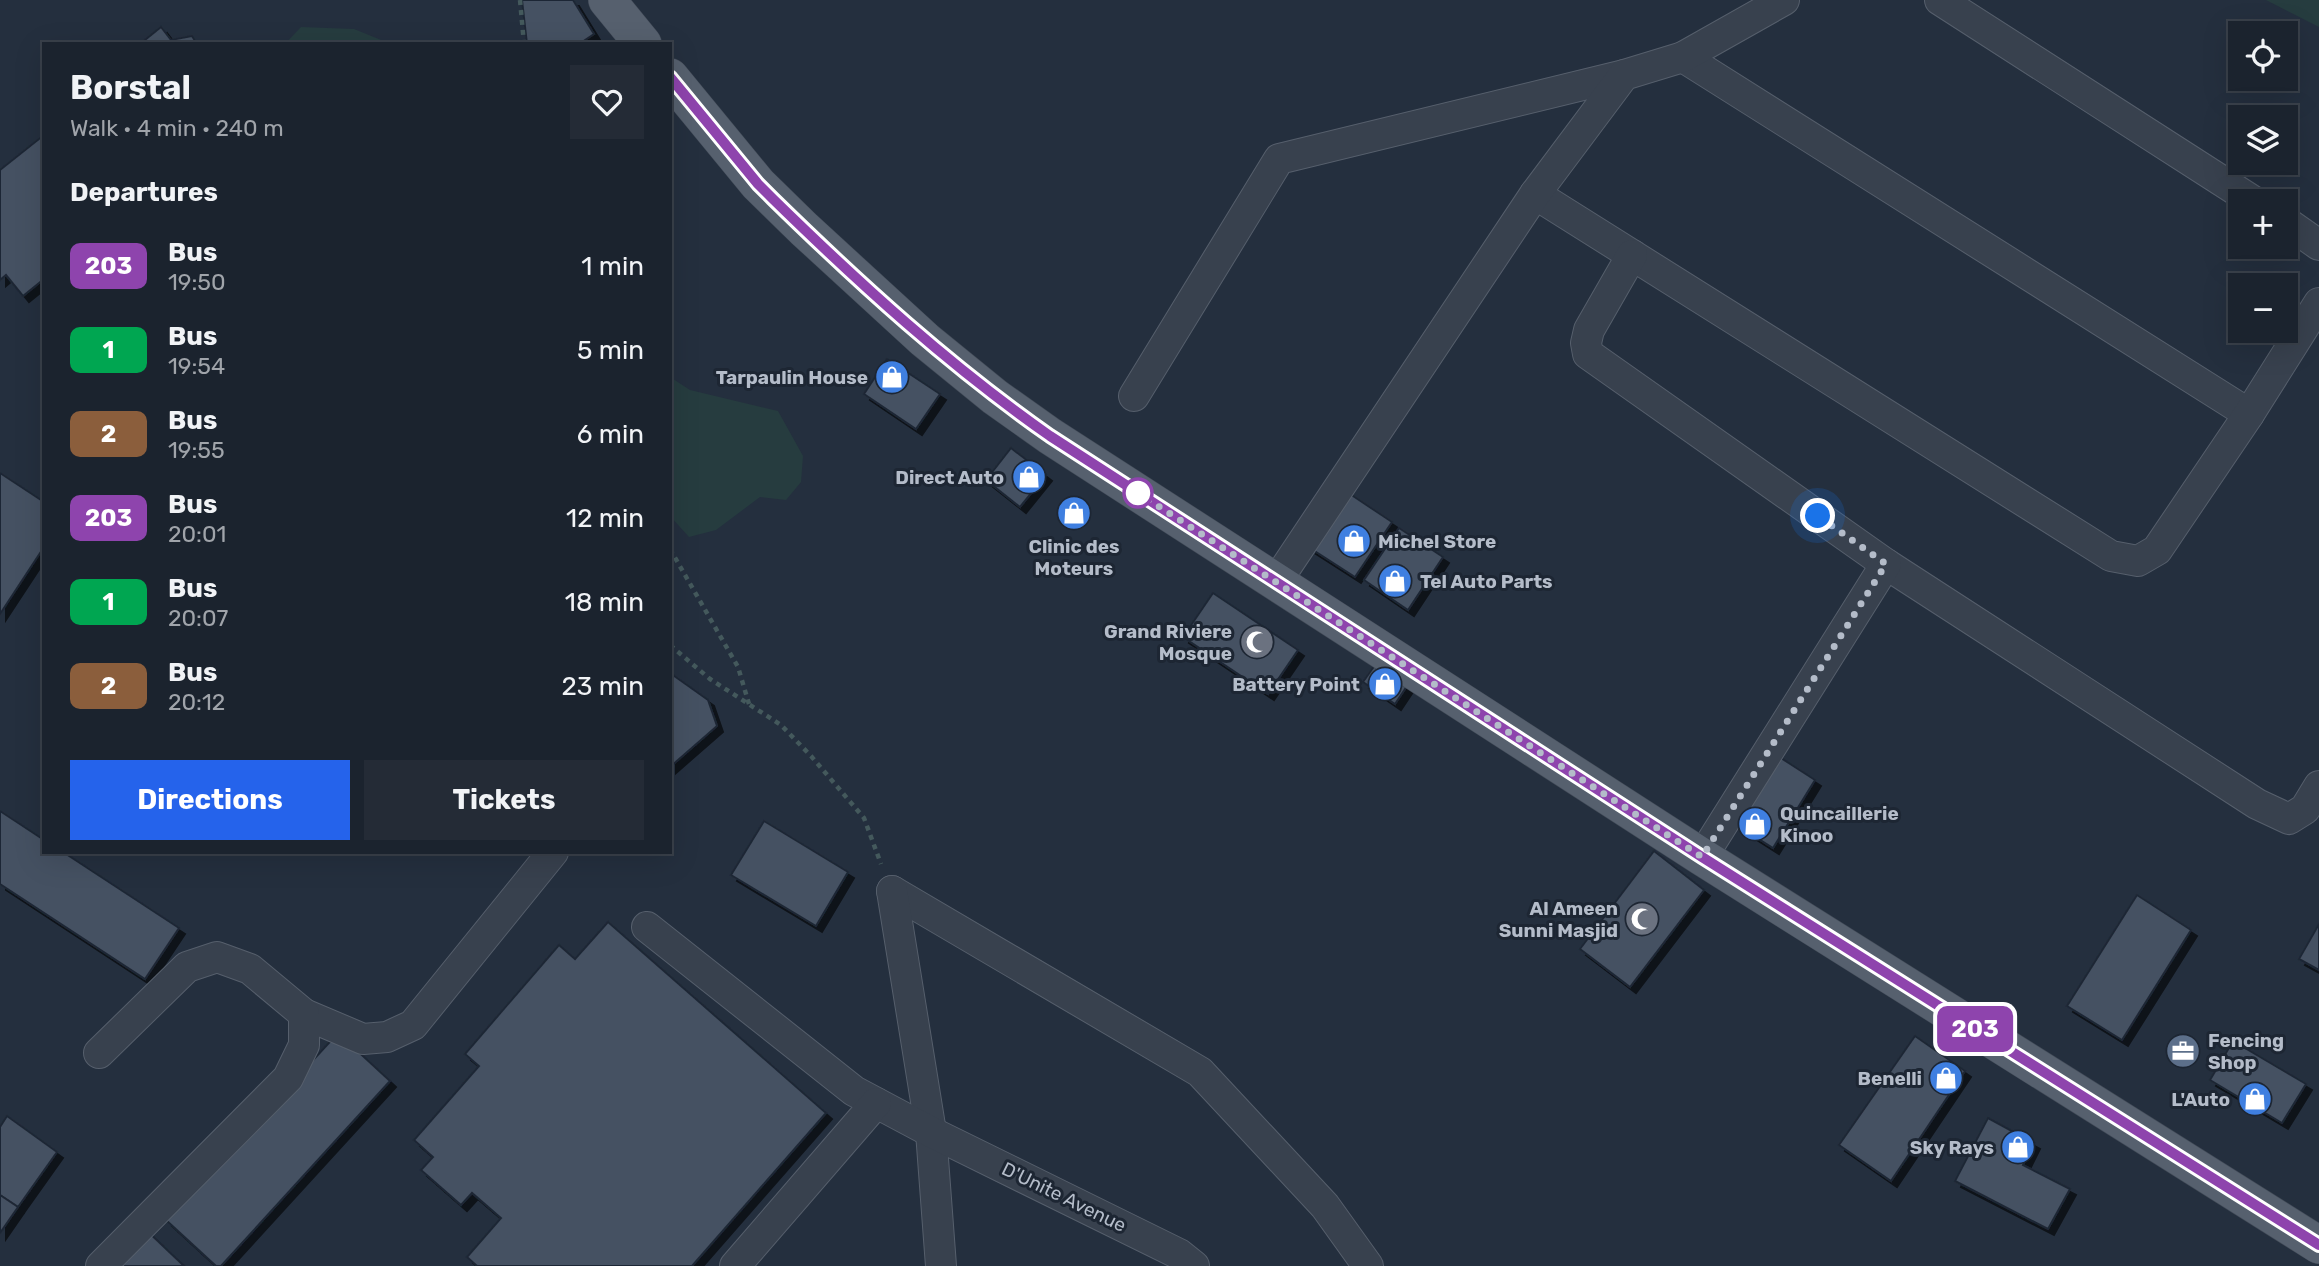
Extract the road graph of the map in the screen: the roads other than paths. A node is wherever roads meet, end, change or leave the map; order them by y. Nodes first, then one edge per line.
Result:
1 (607, 0) edge
2 (1784, 0) edge
3 (1940, 0) edge
4 (641, 42) edge
5 (1683, 57) junction
6 (1624, 75) junction
7 (672, 79) edge
8 (2234, 189) edge
9 (1535, 194) junction
10 (2298, 230) edge
11 (2319, 245) edge
12 (1632, 255) junction
13 (2319, 303) edge
14 (1134, 396) dead end
15 (2249, 414) junction
16 (1886, 564) junction
17 (1276, 582) junction
18 (2319, 786) edge
19 (550, 854) edge
20 (1702, 857) junction
21 (647, 927) dead end
22 (304, 1014) junction
23 (99, 1054) dead end
24 (876, 1103) junction
25 (931, 1132) junction
26 (2316, 1241) edge
27 (101, 1266) edge
28 (735, 1266) edge
29 (941, 1266) edge
30 (1194, 1266) edge
31 (1368, 1266) edge

1 - 4 main road
2 - 5 street
3 - 8 street
5 - 6 street
5 - 15 street
6 - 9 street
6 - 14 street
7 - 17 main road
9 - 12 street
9 - 17 street
10 - 11 street
12 - 15 street
12 - 16 street
13 - 15 street
16 - 18 street
16 - 20 street
17 - 20 main road
19 - 22 street
20 - 26 main road
21 - 24 street, D'Unite Avenue
22 - 23 street
22 - 27 street
24 - 25 street, D'Unite Avenue
24 - 28 street
25 - 29 street
25 - 30 street, D'Unite Avenue
25 - 31 street

